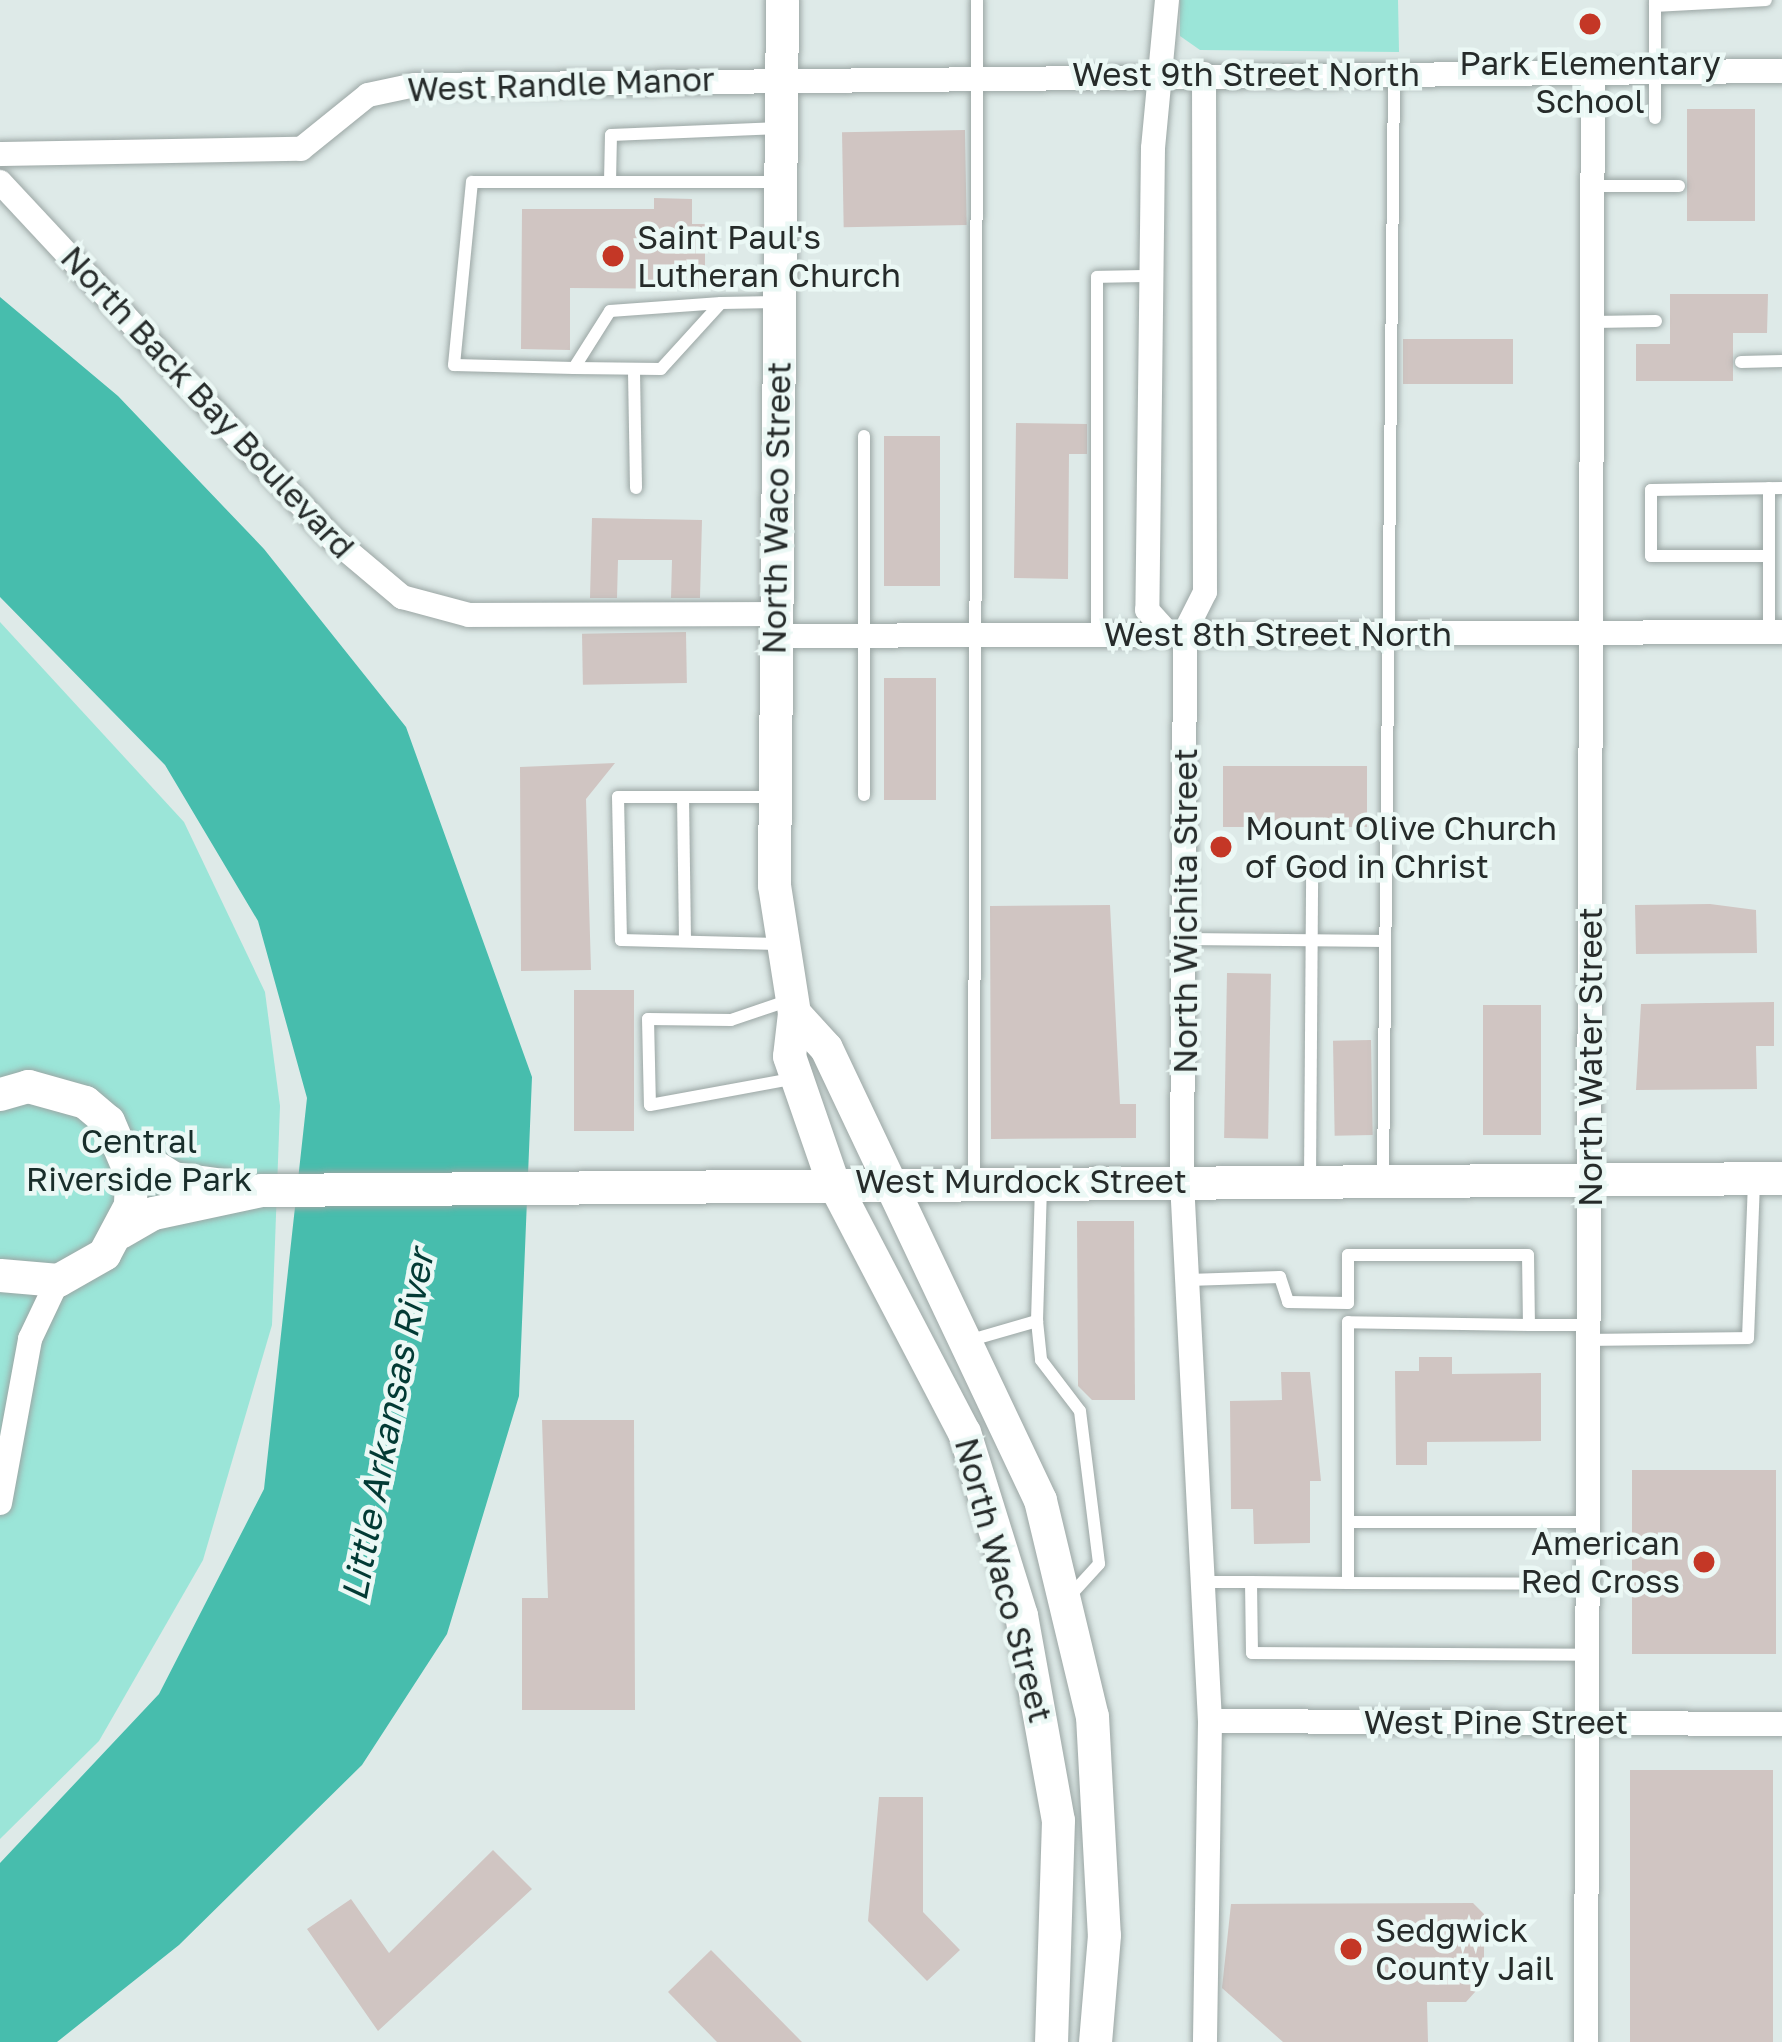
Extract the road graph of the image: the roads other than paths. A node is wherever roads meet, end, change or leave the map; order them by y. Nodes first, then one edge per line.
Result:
1 (782, 0) edge
2 (977, 0) edge
3 (1167, 0) edge
4 (1766, 0) edge
5 (1655, 3) edge
6 (1782, 70) edge
7 (1655, 71) junction
8 (1593, 72) junction
9 (1394, 73) junction
10 (1166, 74) junction
11 (1204, 74) junction
12 (977, 75) junction
13 (782, 76) junction
14 (1655, 118) dead end
15 (781, 128) junction
16 (0, 154) edge
17 (0, 182) edge
18 (610, 182) junction
19 (780, 182) junction
20 (1593, 186) junction
21 (1679, 186) dead end
22 (1150, 276) junction
23 (778, 302) junction
24 (722, 303) junction
25 (1656, 321) dead end
26 (1593, 322) junction
27 (1782, 361) edge
28 (1742, 362) dead end
29 (574, 368) junction
30 (634, 372) junction
31 (864, 436) dead end
32 (636, 488) dead end
33 (1776, 488) edge
34 (1769, 556) junction
35 (426, 608) joint
36 (774, 625) junction
37 (1776, 632) edge
38 (1177, 633) junction
39 (1592, 633) junction
40 (1097, 634) junction
41 (1387, 634) junction
42 (976, 635) junction
43 (864, 636) junction
44 (864, 795) dead end
45 (683, 797) junction
46 (774, 797) junction
47 (1312, 868) dead end
48 (1186, 939) junction
49 (1312, 940) junction
50 (685, 941) junction
51 (1385, 941) junction
52 (779, 944) junction
53 (792, 1006) junction
54 (796, 1078) junction
55 (9, 1082) edge
56 (124, 1147) junction
57 (1768, 1178) edge
58 (832, 1180) junction
59 (890, 1180) junction
60 (1590, 1180) junction
61 (974, 1181) junction
62 (1041, 1181) junction
63 (1383, 1181) junction
64 (1182, 1182) junction
65 (1310, 1182) junction
66 (261, 1190) junction
67 (120, 1232) junction
68 (0, 1275) edge
69 (58, 1280) junction
70 (1187, 1280) junction
71 (1348, 1303) junction
72 (1037, 1321) junction
73 (1348, 1322) junction
74 (1529, 1325) junction
75 (1590, 1332) junction
76 (971, 1340) junction
77 (0, 1503) edge
78 (1348, 1522) junction
79 (1588, 1522) junction
80 (1202, 1582) junction
81 (1251, 1582) junction
82 (1348, 1583) junction
83 (1588, 1584) junction
84 (1067, 1599) junction
85 (1588, 1655) junction
86 (1210, 1721) junction
87 (1587, 1722) junction
88 (1782, 1724) edge
89 (1051, 2042) edge
90 (1095, 2042) edge
91 (1205, 2042) edge
92 (1586, 2042) edge

1 - 13 street, North Waco Street
2 - 12 lane
3 - 10 street, North Wichita Street
4 - 5 lane
5 - 7 lane
6 - 7 street, West 9th Street North
7 - 8 street, West 9th Street North
7 - 14 lane
8 - 9 street, West 9th Street North
8 - 20 street, North Water Street
9 - 11 street, West 9th Street North
9 - 41 lane
10 - 11 street, West 9th Street North
10 - 12 street, West 9th Street North
10 - 22 street, North Wichita Street
11 - 38 street, North Wichita Street
12 - 13 street, West 9th Street North
12 - 42 lane
13 - 15 street, North Waco Street
13 - 16 street, West Randle Manor
15 - 18 lane
15 - 19 street, North Waco Street
17 - 35 street, North Back Bay Boulevard
18 - 19 lane
18 - 29 lane
19 - 23 street, North Waco Street
20 - 21 lane
20 - 26 street, North Water Street
22 - 38 street, North Wichita Street
22 - 40 lane
23 - 24 lane
23 - 36 street, North Waco Street
24 - 29 lane
24 - 30 lane
25 - 26 lane
26 - 39 street, North Water Street
27 - 28 lane
29 - 30 lane
30 - 32 lane
31 - 43 lane
33 - 34 lane
33 - 34 lane
34 - 37 lane
35 - 36 street, West 8th Street North
36 - 43 street, West 8th Street North
36 - 46 street, North Waco Street
37 - 39 street, West 8th Street North
38 - 40 street, West 8th Street North
38 - 41 street, West 8th Street North
38 - 48 street, North Wichita Street
39 - 41 street, West 8th Street North
39 - 60 street, North Water Street
40 - 42 street, West 8th Street North
41 - 51 lane
42 - 43 street, West 8th Street North
42 - 61 lane
43 - 44 lane
45 - 46 lane
45 - 50 lane
45 - 50 lane
46 - 52 street, North Waco Street
47 - 49 lane
48 - 49 lane
48 - 64 street, North Wichita Street
49 - 51 lane
49 - 65 lane
50 - 52 lane
51 - 63 lane
52 - 53 street, North Waco Street
53 - 54 street, North Waco Street
53 - 54 lane
53 - 59 street, North Waco Street
54 - 58 street, North Waco Street
55 - 56 street, West Murdock Street
56 - 66 street, West Murdock Street
56 - 67 street
57 - 60 street, West Murdock Street
57 - 75 lane
58 - 59 street, West Murdock Street
58 - 66 street, West Murdock Street
58 - 89 street, North Waco Street
59 - 61 street, West Murdock Street
59 - 76 street, North Waco Street
60 - 63 street, West Murdock Street
60 - 75 street, North Water Street
61 - 62 street, West Murdock Street
62 - 64 street, West Murdock Street
62 - 72 lane
63 - 65 street, West Murdock Street
64 - 65 street, West Murdock Street
64 - 70 street, North Wichita Street
66 - 67 street, West Murdock Street
67 - 69 street, West Murdock Street
68 - 69 street
69 - 77 street
70 - 71 lane
70 - 80 street, North Wichita Street
71 - 73 lane
71 - 74 lane
72 - 76 lane
72 - 84 lane
73 - 74 lane
73 - 78 lane
74 - 75 lane
75 - 79 street, North Water Street
76 - 84 street, North Waco Street
78 - 79 lane
78 - 82 lane
79 - 83 street, North Water Street
80 - 81 lane
80 - 86 street, North Wichita Street
81 - 82 lane
81 - 85 lane
82 - 83 lane
83 - 85 street, North Water Street
84 - 90 street, North Waco Street
85 - 87 street, North Water Street
86 - 87 street, West Pine Street
86 - 91 street, North Wichita Street
87 - 88 street, West Pine Street
87 - 92 street, North Water Street

